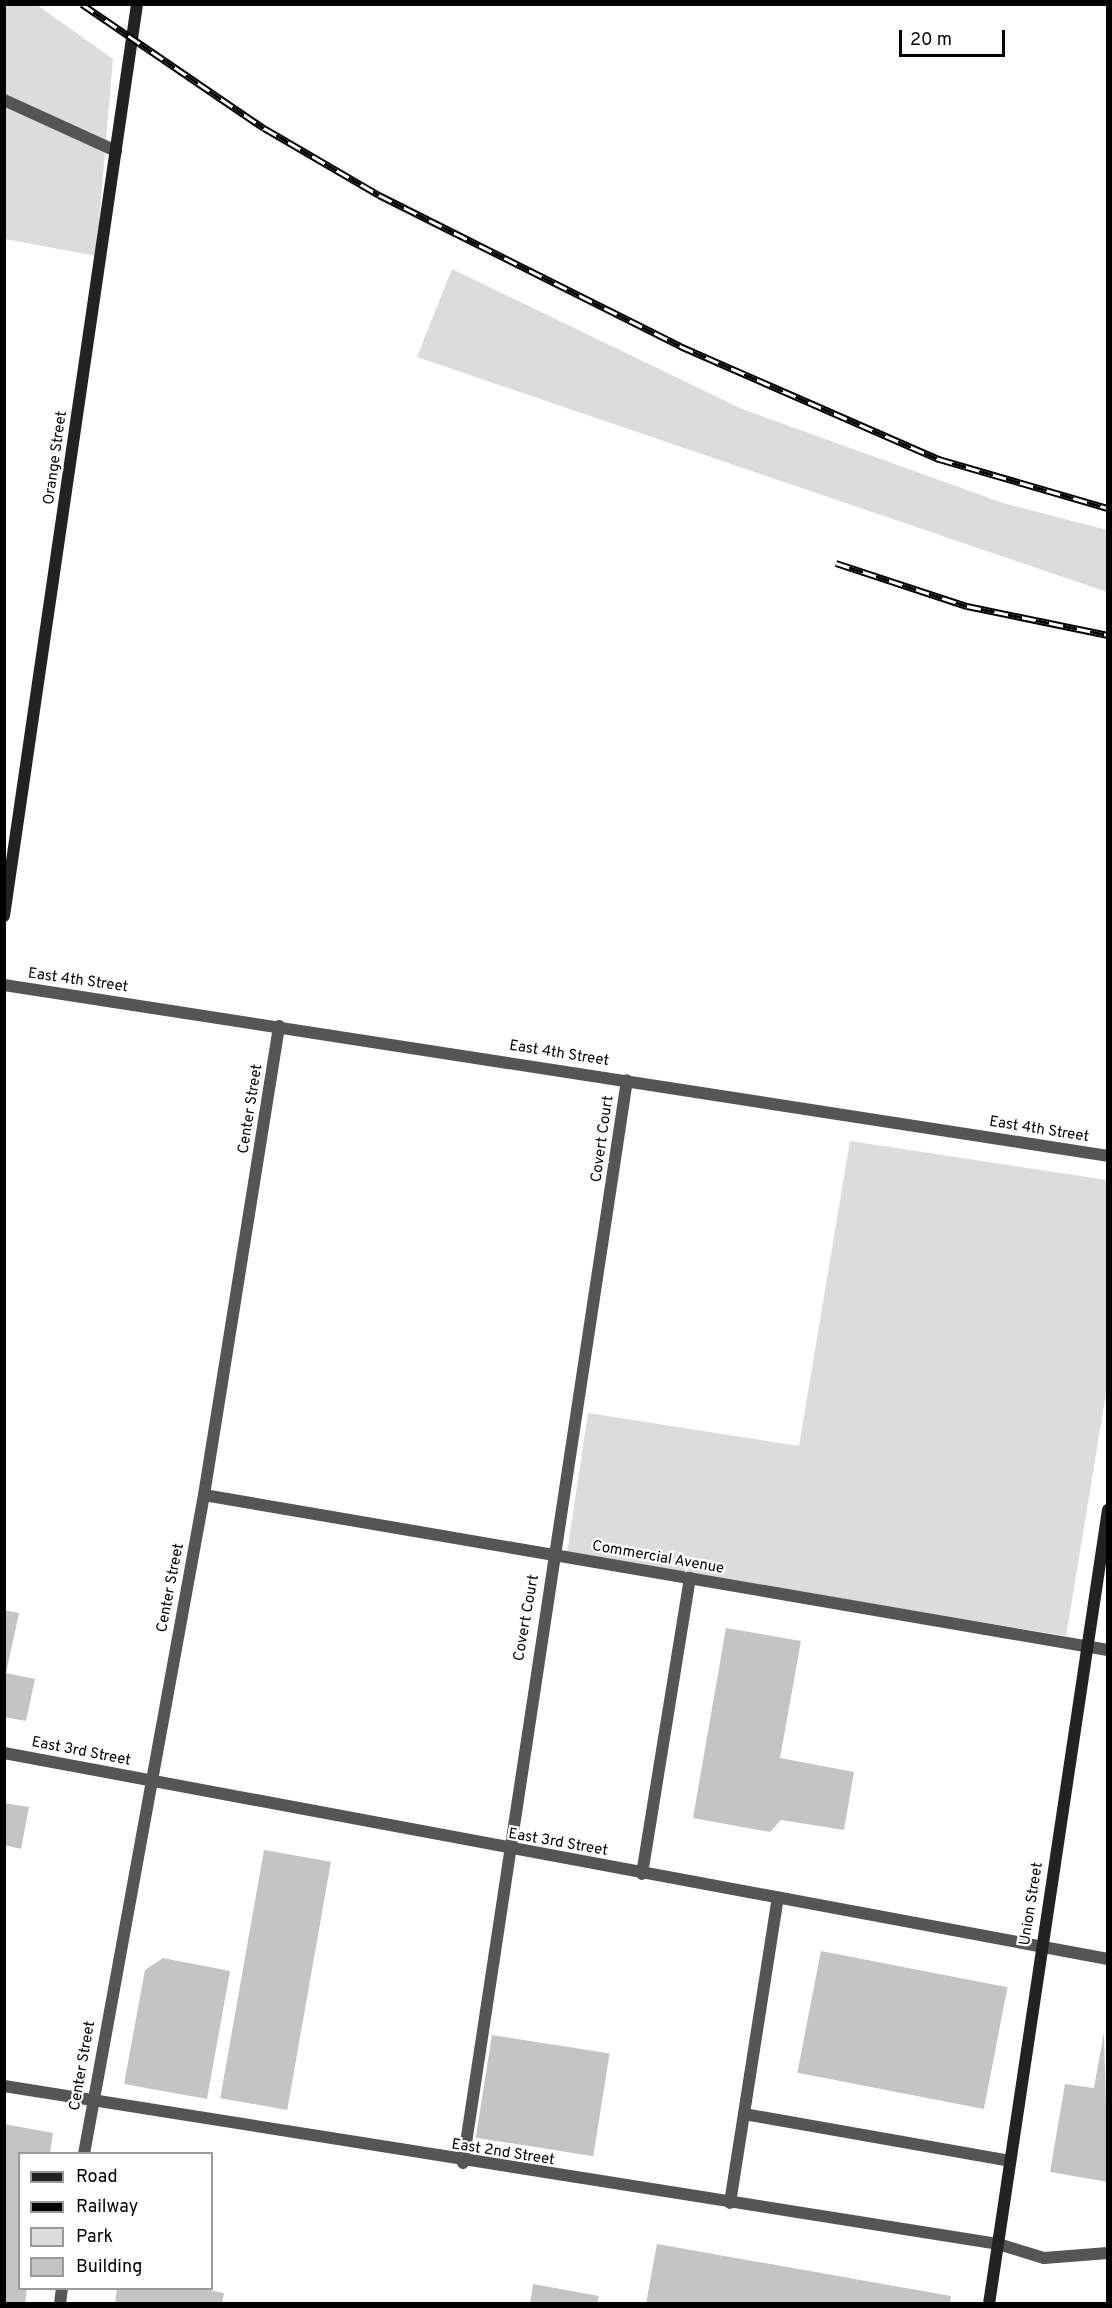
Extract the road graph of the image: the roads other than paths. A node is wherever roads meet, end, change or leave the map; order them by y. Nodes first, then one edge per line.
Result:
1 (137, 4) edge
2 (4, 100) edge
3 (116, 151) junction
4 (4, 916) edge
5 (4, 985) edge
6 (279, 1026) junction
7 (627, 1080) junction
8 (1107, 1156) edge
9 (204, 1495) junction
10 (1107, 1510) edge
11 (553, 1556) junction
12 (690, 1578) junction
13 (1087, 1647) junction
14 (1107, 1650) edge
15 (4, 1753) edge
16 (150, 1781) junction
17 (507, 1849) junction
18 (642, 1874) junction
19 (778, 1898) junction
20 (1040, 1946) junction
21 (1107, 1959) edge
22 (4, 2086) edge
23 (92, 2102) junction
24 (744, 2114) junction
25 (84, 2152) edge
26 (1010, 2161) junction
27 (463, 2163) junction
28 (730, 2203) junction
29 (998, 2244) junction
30 (1107, 2253) edge
31 (989, 2304) edge

1 - 3 street, Orange Street
2 - 3 street
3 - 4 street, Orange Street
5 - 6 street, East 4th Street
6 - 7 street, East 4th Street
6 - 9 street, Center Street
7 - 8 street, East 4th Street
7 - 11 street, Covert Court
9 - 11 street, Commercial Avenue
9 - 16 street, Center Street
10 - 13 street, Union Street
11 - 12 street, Commercial Avenue
11 - 17 street, Covert Court
12 - 13 street, Commercial Avenue
12 - 18 street
13 - 14 street, Commercial Avenue
13 - 20 street, Union Street
15 - 16 street, East 3rd Street
16 - 17 street, East 3rd Street
16 - 23 street, Center Street
17 - 18 street, East 3rd Street
17 - 27 street, Covert Court
18 - 19 street, East 3rd Street
19 - 20 street, East 3rd Street
19 - 24 street
20 - 21 street, East 3rd Street
20 - 26 street, Union Street
22 - 23 street, East 2nd Street
23 - 25 street, Center Street
23 - 27 street, East 2nd Street
24 - 26 street
24 - 28 street
26 - 29 street, Union Street
27 - 28 street, East 2nd Street
28 - 29 street, East 2nd Street
29 - 30 street, East 2nd Street
29 - 31 street, Union Street

